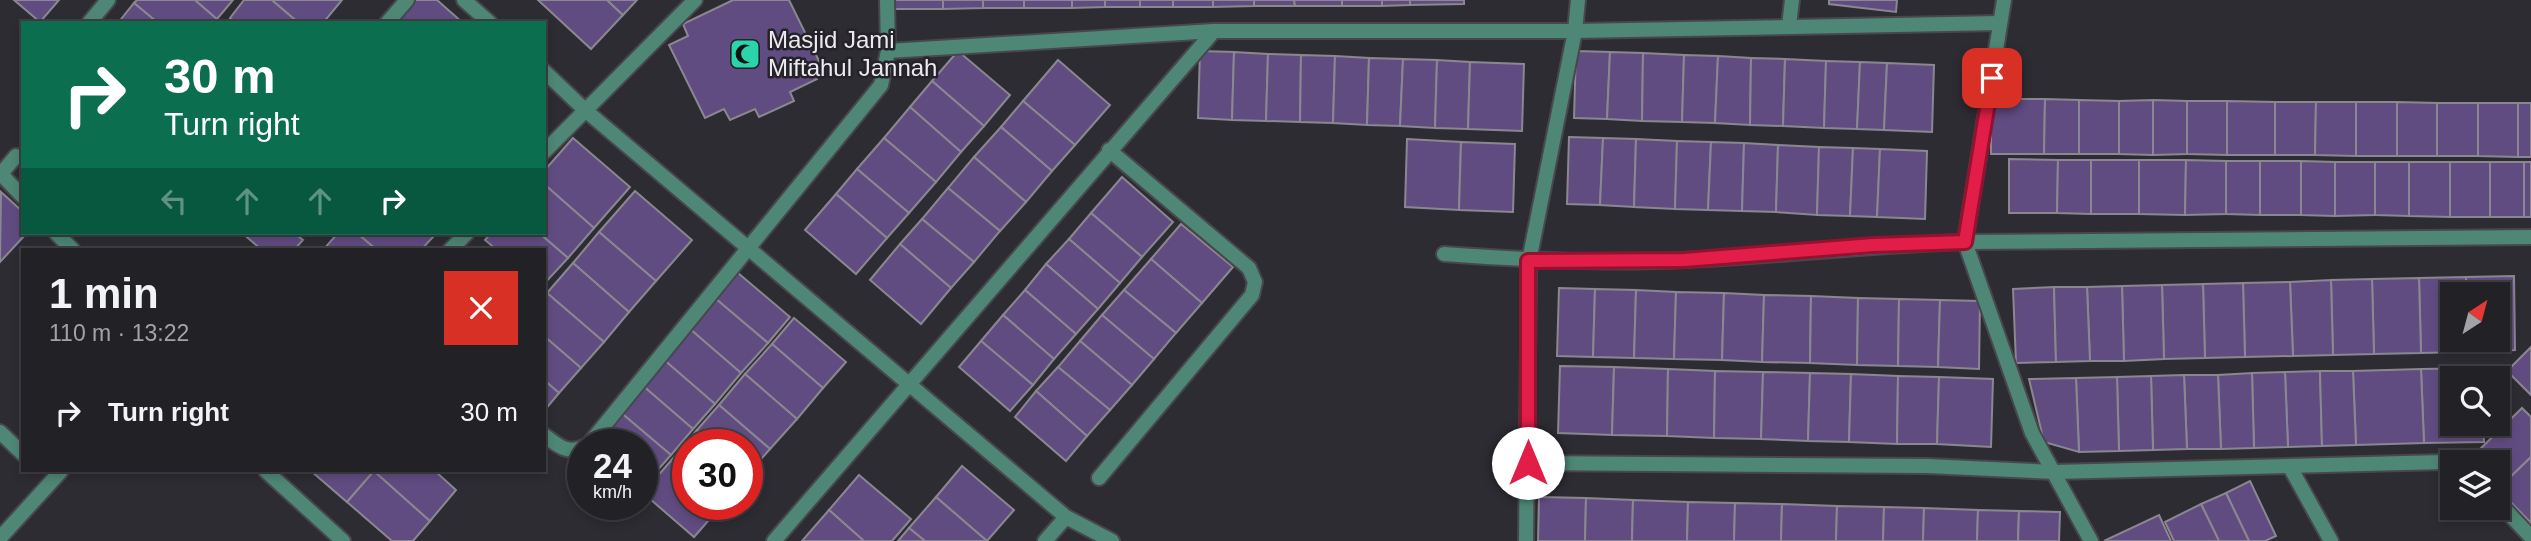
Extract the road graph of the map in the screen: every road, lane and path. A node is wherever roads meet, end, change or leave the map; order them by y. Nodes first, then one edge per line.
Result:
1 (108, 0) edge
2 (407, 0) edge
3 (464, 0) edge
4 (695, 0) edge
5 (887, 0) edge
6 (1578, 0) edge
7 (1792, 0) edge
8 (2004, 0) edge
9 (91, 21) edge
10 (389, 21) edge
11 (488, 21) edge
12 (2000, 23) junction
13 (1789, 26) junction
14 (1214, 31) junction
15 (1575, 31) junction
16 (888, 51) junction
17 (546, 73) edge
18 (585, 110) junction
19 (546, 150) edge
20 (1109, 150) junction
21 (16, 156) dead end
22 (0, 174) edge
23 (21, 195) edge
24 (59, 235) edge
25 (465, 235) edge
26 (2531, 237) edge
27 (1965, 242) junction
28 (747, 247) junction
29 (71, 248) edge
30 (452, 248) edge
31 (1444, 254) dead end
32 (1528, 261) junction
33 (908, 385) junction
34 (601, 429) edge
35 (0, 432) edge
36 (546, 437) edge
37 (567, 449) edge
38 (21, 452) edge
39 (2440, 462) edge
40 (1528, 463) junction
41 (2290, 467) junction
42 (60, 472) edge
43 (267, 472) edge
44 (2055, 472) junction
45 (1099, 478) dead end
46 (2510, 515) edge
47 (1066, 517) junction
48 (2531, 537) edge
49 (0, 538) edge
50 (343, 541) edge
51 (774, 541) edge
52 (1045, 541) edge
53 (1112, 541) edge
54 (1526, 541) edge
55 (2091, 541) edge
56 (2331, 541) edge

1 - 9 street
2 - 10 street
3 - 11 street
4 - 18 street
5 - 16 street
6 - 15 street
7 - 13 street
8 - 12 street
12 - 13 street
12 - 27 street
13 - 15 street
14 - 15 street
14 - 16 street
14 - 20 street
15 - 32 street
16 - 28 street
17 - 18 street
18 - 19 street
18 - 28 street
20 - 33 street
20 - 45 street
21 - 22 street
22 - 23 street
24 - 29 street
25 - 30 street
26 - 27 street
27 - 32 street
27 - 44 street
28 - 33 street
28 - 34 street
31 - 32 street
32 - 40 street
33 - 47 street
33 - 51 street
35 - 38 street
36 - 37 street
39 - 41 street
40 - 44 street
40 - 54 street
41 - 44 street
41 - 56 street
42 - 49 street
43 - 50 street
44 - 55 street
46 - 48 street
47 - 52 street
47 - 53 street

